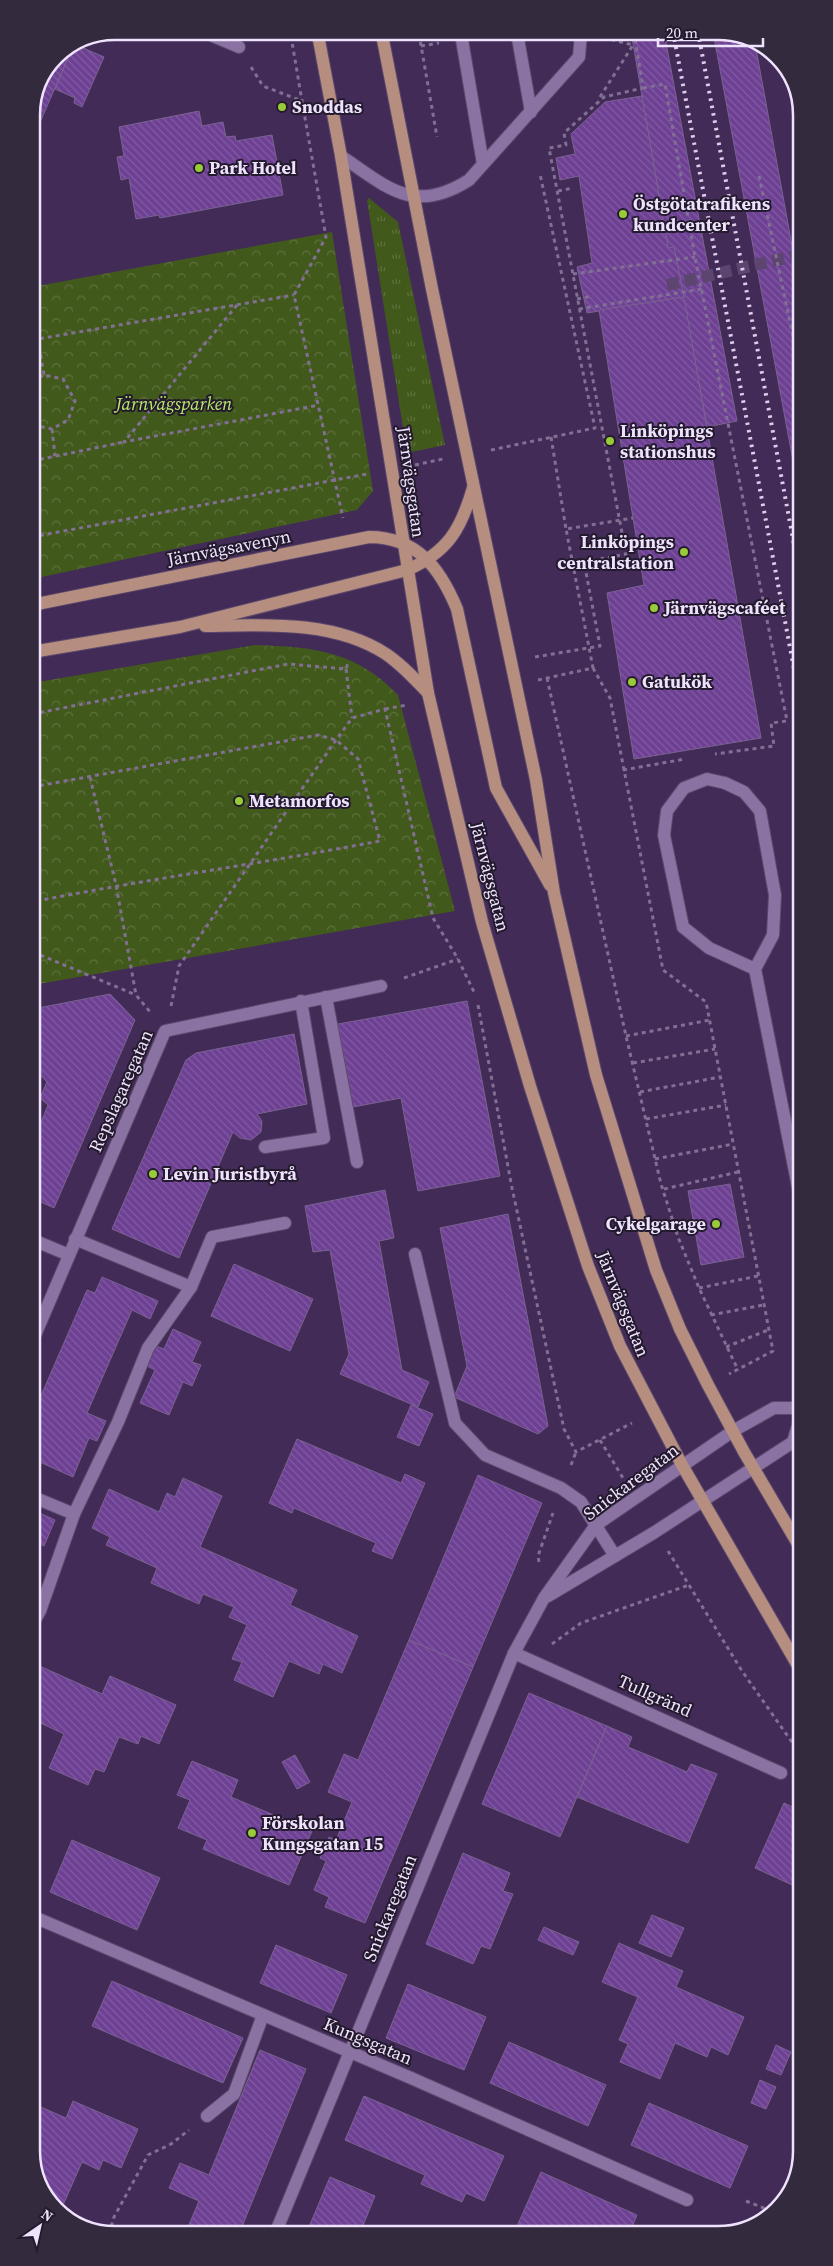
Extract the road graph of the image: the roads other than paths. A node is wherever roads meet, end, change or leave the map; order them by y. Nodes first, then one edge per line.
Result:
1 (222, 40) edge
2 (319, 40) edge
3 (383, 40) edge
4 (462, 40) edge
5 (518, 40) edge
6 (580, 40) edge
7 (238, 47) road end
8 (531, 112) junction
9 (342, 156) junction
10 (483, 164) junction
11 (414, 197) junction
12 (474, 485) junction
13 (403, 543) junction
14 (428, 561) junction
15 (407, 570) junction
16 (40, 603) edge
17 (180, 627) junction
18 (40, 651) edge
19 (429, 696) junction
20 (554, 893) junction
21 (755, 969) junction
22 (381, 986) road end
23 (326, 997) junction
24 (301, 1001) junction
25 (265, 1147) dead end
26 (357, 1162) dead end
27 (793, 1162) edge
28 (285, 1223) dead end
29 (75, 1239) junction
30 (40, 1243) edge
31 (415, 1254) dead end
32 (69, 1255) junction
33 (191, 1287) junction
34 (40, 1323) edge
35 (793, 1408) edge
36 (733, 1431) junction
37 (793, 1442) edge
38 (682, 1466) junction
39 (754, 1468) junction
40 (40, 1500) edge
41 (703, 1500) junction
42 (74, 1514) junction
43 (596, 1525) junction
44 (793, 1535) edge
45 (615, 1556) junction
46 (544, 1598) junction
47 (40, 1611) edge
48 (514, 1653) junction
49 (793, 1657) edge
50 (782, 1773) dead end
51 (40, 1920) edge
52 (263, 2015) junction
53 (350, 2052) junction
54 (207, 2116) road end
55 (687, 2200) dead end
56 (278, 2226) edge

1 - 7 street
2 - 9 main road, Järnvägsgatan
3 - 11 main road, Järnvägsgatan
4 - 10 street
5 - 8 street
6 - 8 street
8 - 10 street
9 - 11 street
9 - 13 main road, Järnvägsgatan
10 - 11 street
11 - 12 main road, Järnvägsgatan
12 - 14 main road
12 - 20 main road, Järnvägsgatan
13 - 14 main road, Järnvägsavenyn
13 - 15 main road, Järnvägsgatan
13 - 16 main road, Järnvägsavenyn
14 - 15 main road
14 - 20 main road, Järnvägsgatan
15 - 17 main road
15 - 19 main road, Järnvägsgatan
17 - 18 main road
17 - 19 main road
19 - 38 main road, Järnvägsgatan
20 - 36 main road, Järnvägsgatan
21 - 21 street
21 - 27 street
22 - 23 street, Repslagaregatan
23 - 24 street, Repslagaregatan
23 - 26 street
24 - 25 street
24 - 29 street, Repslagaregatan
28 - 33 street
29 - 32 street, Repslagaregatan
29 - 33 street
30 - 32 street
31 - 43 street
32 - 34 street, Repslagaregatan
33 - 42 street
35 - 36 street, Snickaregatan
36 - 38 street, Snickaregatan
36 - 39 main road, Järnvägsgatan
37 - 39 street
38 - 41 main road, Järnvägsgatan
38 - 43 street, Snickaregatan
39 - 41 street
39 - 44 main road, Järnvägsgatan
40 - 42 street
41 - 45 street
41 - 49 main road, Järnvägsgatan
42 - 47 street
43 - 45 street
43 - 46 street, Snickaregatan
45 - 46 street
46 - 48 street, Snickaregatan
48 - 50 street, Tullgränd
48 - 53 street, Snickaregatan
51 - 52 street, Kungsgatan
52 - 53 street, Kungsgatan
52 - 54 street
53 - 55 street, Kungsgatan
53 - 56 street, Snickaregatan

